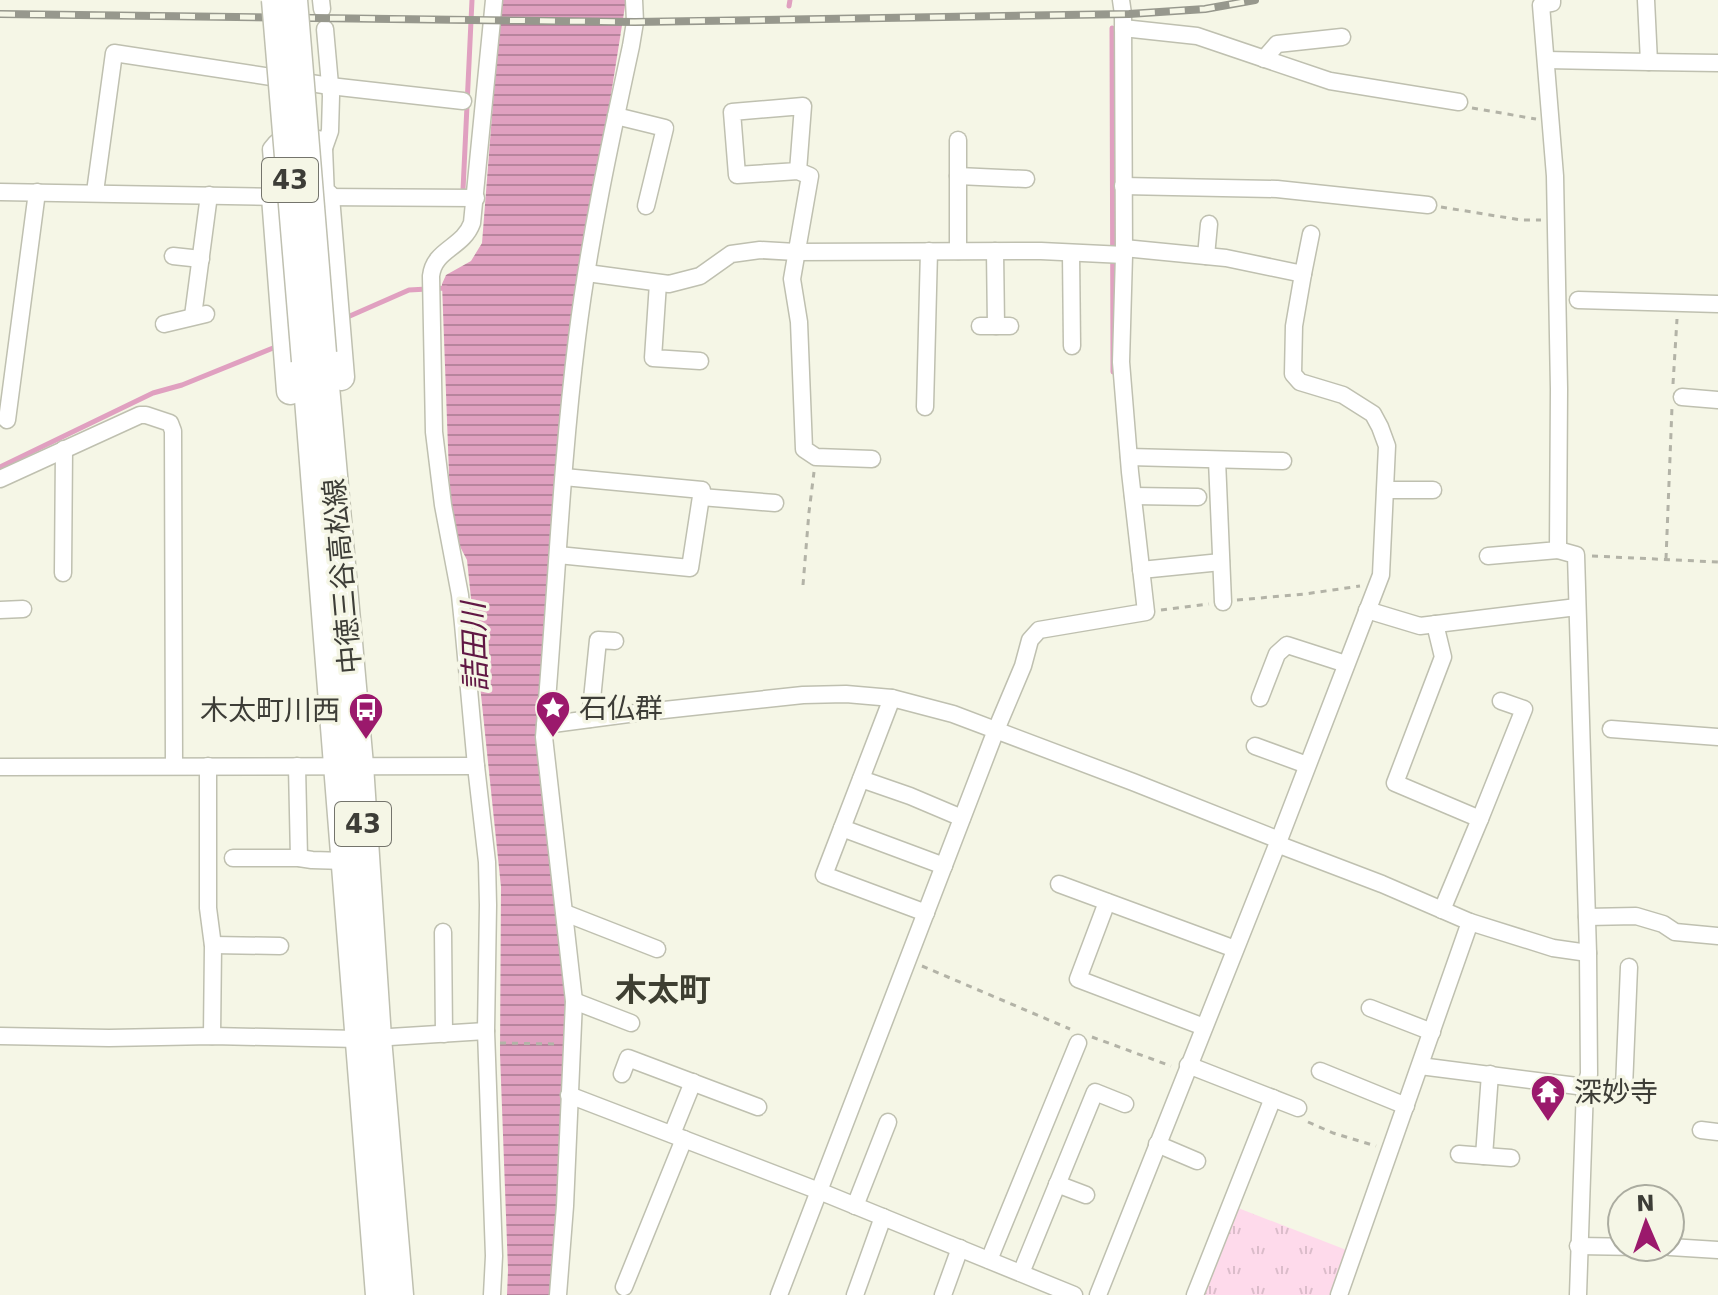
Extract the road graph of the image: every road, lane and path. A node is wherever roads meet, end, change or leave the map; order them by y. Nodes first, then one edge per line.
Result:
1 (275, 0) edge
2 (294, 0) edge
3 (494, 0) edge
4 (634, 0) edge
5 (1121, 0) edge
6 (1552, 0) edge
7 (1646, 0) edge
8 (1123, 28) junction
9 (325, 29) dead end
10 (1342, 37) dead end
11 (1264, 59) junction
12 (1546, 60) junction
13 (1649, 62) junction
14 (1718, 63) edge
15 (330, 86) junction
16 (463, 101) dead end
17 (1459, 102) joint
18 (616, 116) junction
19 (1551, 122) junction
20 (958, 140) dead end
21 (324, 148) junction
22 (798, 171) junction
23 (958, 176) junction
24 (1026, 179) dead end
25 (1123, 186) junction
26 (0, 192) edge
27 (37, 192) junction
28 (95, 192) junction
29 (209, 195) junction
30 (275, 197) junction
31 (326, 197) junction
32 (476, 198) junction
33 (1428, 205) joint
34 (646, 206) dead end
35 (1556, 221) junction
36 (1209, 224) dead end
37 (1311, 234) dead end
38 (929, 251) junction
39 (958, 251) junction
40 (995, 251) junction
41 (796, 252) junction
42 (1124, 252) junction
43 (1071, 253) junction
44 (173, 256) dead end
45 (1206, 256) junction
46 (201, 259) junction
47 (587, 273) junction
48 (1303, 274) junction
49 (658, 283) junction
50 (1578, 300) dead end
51 (1677, 304) junction
52 (1718, 304) edge
53 (164, 324) dead end
54 (995, 326) dead end
55 (1072, 346) dead end
56 (314, 357) junction
57 (700, 361) dead end
58 (1682, 397) dead end
59 (1718, 400) edge
60 (925, 407) dead end
61 (7, 420) dead end
62 (64, 449) junction
63 (816, 457) junction
64 (1129, 457) junction
65 (872, 459) dead end
66 (1217, 460) junction
67 (1283, 461) dead end
68 (564, 477) junction
69 (0, 479) edge
70 (1386, 490) junction
71 (1433, 490) dead end
72 (1133, 496) junction
73 (701, 497) junction
74 (1198, 497) dead end
75 (775, 503) dead end
76 (1558, 550) junction
77 (558, 555) junction
78 (1576, 555) junction
79 (1488, 556) dead end
80 (1666, 559) junction
81 (1221, 562) junction
82 (1718, 562) edge
83 (1141, 570) junction
84 (63, 573) dead end
85 (1377, 584) junction
86 (803, 585) dead end
87 (1223, 602) junction
88 (1577, 607) junction
89 (23, 609) dead end
90 (0, 610) edge
91 (1367, 610) junction
92 (1146, 612) junction
93 (1435, 624) junction
94 (346, 625) junction
95 (615, 641) dead end
96 (326, 643) junction
97 (1346, 664) junction
98 (892, 698) junction
99 (1260, 698) dead end
100 (1501, 701) dead end
101 (590, 719) junction
102 (545, 725) junction
103 (1611, 729) dead end
104 (996, 730) junction
105 (1718, 737) edge
106 (1255, 746) dead end
107 (1307, 765) junction
108 (174, 766) junction
109 (208, 766) junction
110 (297, 766) junction
111 (349, 766) junction
112 (476, 766) junction
113 (0, 767) edge
114 (861, 779) junction
115 (962, 818) junction
116 (1480, 819) junction
117 (842, 828) junction
118 (1278, 842) junction
119 (233, 858) dead end
120 (299, 858) junction
121 (345, 861) junction
122 (944, 866) junction
123 (1059, 884) dead end
124 (1107, 902) junction
125 (1442, 910) junction
126 (565, 913) junction
127 (926, 913) junction
128 (1587, 917) junction
129 (1470, 922) junction
130 (443, 932) dead end
131 (1718, 936) edge
132 (213, 945) junction
133 (280, 946) dead end
134 (657, 949) dead end
135 (1235, 949) junction
136 (1588, 953) junction
137 (908, 960) junction
138 (1629, 967) dead end
139 (574, 1001) junction
140 (1370, 1008) dead end
141 (631, 1023) dead end
142 (1204, 1027) junction
143 (1432, 1032) junction
144 (444, 1034) junction
145 (1078, 1035) junction
146 (0, 1036) edge
147 (212, 1036) junction
148 (491, 1037) junction
149 (368, 1038) junction
150 (567, 1044) dead end
151 (1420, 1066) junction
152 (1187, 1068) junction
153 (1320, 1071) dead end
154 (622, 1074) dead end
155 (1490, 1074) junction
156 (693, 1082) junction
157 (1585, 1087) junction
158 (1624, 1088) junction
159 (1648, 1089) dead end
160 (569, 1095) junction
161 (1273, 1098) junction
162 (1125, 1104) dead end
163 (1406, 1106) junction
164 (758, 1107) dead end
165 (1298, 1108) joint
166 (888, 1122) dead end
167 (678, 1136) junction
168 (1157, 1144) junction
169 (1390, 1151) junction
170 (1459, 1154) dead end
171 (1484, 1156) junction
172 (1511, 1158) dead end
173 (1197, 1161) dead end
174 (1057, 1184) junction
175 (819, 1191) junction
176 (1086, 1195) dead end
177 (855, 1206) junction
178 (883, 1217) junction
179 (1578, 1246) junction
180 (1606, 1246) edge
181 (960, 1248) junction
182 (1686, 1248) edge
183 (1718, 1250) edge
184 (989, 1260) junction
185 (1021, 1273) junction
186 (624, 1287) dead end
187 (379, 1295) edge
188 (400, 1295) edge
189 (492, 1295) edge
190 (558, 1295) edge
191 (779, 1295) edge
192 (855, 1295) edge
193 (943, 1295) edge
194 (1074, 1295) edge
195 (1098, 1295) edge
196 (1195, 1295) edge
197 (1339, 1295) edge
198 (1578, 1295) edge

1 - 56 main road, 中徳三谷高松線 / 43, bridge
2 - 56 main road, 中徳三谷高松線 / 43, bridge
3 - 32 street
4 - 18 street
5 - 8 street
6 - 12 street
7 - 13 street
8 - 11 street
8 - 25 street
9 - 15 street
10 - 11 street
11 - 17 street
12 - 13 street
12 - 19 street
13 - 14 street
15 - 16 street
15 - 21 street
15 - 28 street
17 - 19 path
18 - 34 street
18 - 47 street
19 - 35 street
20 - 23 street
21 - 30 street
21 - 31 street
22 - 22 street
22 - 41 street
23 - 24 street
23 - 39 street
25 - 33 street
25 - 42 street
26 - 27 street
27 - 28 street
27 - 61 street
28 - 29 street
29 - 30 street
29 - 46 street
30 - 31 street
30 - 96 main road
31 - 32 street
31 - 94 main road
32 - 112 street
33 - 35 path
35 - 76 street
36 - 45 street
37 - 48 street
38 - 39 street
38 - 41 street
38 - 60 street
39 - 40 street
40 - 43 street
40 - 54 street
41 - 49 street
41 - 63 street
42 - 43 street
42 - 45 street
42 - 64 street
43 - 55 street
44 - 46 street
45 - 48 street
46 - 53 street
47 - 49 street
47 - 68 street
48 - 70 street
49 - 57 street
50 - 51 street
51 - 52 street
51 - 80 path
56 - 94 main road, 中徳三谷高松線 / 43
56 - 96 main road, 中徳三谷高松線 / 43
58 - 59 street
62 - 69 street
62 - 84 street
62 - 108 street
63 - 65 street
63 - 86 path
64 - 66 street
64 - 72 street
66 - 67 street
66 - 81 street
68 - 73 street
68 - 77 street
70 - 71 street
70 - 85 street
72 - 74 street
72 - 83 street
73 - 75 street
73 - 77 street
76 - 78 street
76 - 79 street
77 - 102 street
78 - 80 path
78 - 88 street
80 - 82 path
81 - 83 street
81 - 87 street
83 - 92 street
85 - 87 path
85 - 91 street
87 - 92 path
88 - 93 street
88 - 128 street
89 - 90 street
91 - 93 street
91 - 97 street
92 - 104 street
93 - 116 street
94 - 111 main road, 中徳三谷高松線 / 43
95 - 101 street
96 - 111 main road, 中徳三谷高松線 / 43
97 - 99 street
97 - 107 street
98 - 101 street
98 - 104 street
98 - 114 street
100 - 116 street
101 - 102 street
102 - 126 street
103 - 105 street
104 - 115 street
104 - 118 street
106 - 107 street
107 - 118 street
108 - 109 street
108 - 113 street
109 - 110 street
109 - 132 street
110 - 111 street
110 - 120 street
111 - 112 street
111 - 121 main road, 中徳三谷高松線 / 43
111 - 149 main road, 中徳三谷高松線 / 43
112 - 148 street
114 - 115 street
114 - 117 street
115 - 122 street
116 - 125 street
117 - 122 street
117 - 127 street
118 - 125 street
118 - 135 street
119 - 120 street
120 - 121 street
121 - 149 main road, 中徳三谷高松線 / 43
122 - 127 street
123 - 124 street
124 - 135 street
124 - 142 street
125 - 129 street
126 - 134 street
126 - 139 street
127 - 137 street
128 - 131 street
128 - 136 street
129 - 136 street
129 - 143 street
130 - 144 street
132 - 133 street
132 - 147 street
135 - 142 street
136 - 157 street
137 - 145 path
137 - 175 street
138 - 158 street
139 - 141 street
139 - 160 street
140 - 143 street
142 - 152 street
143 - 151 street
144 - 148 street
144 - 149 street
145 - 152 path
145 - 184 street
146 - 147 street
147 - 149 street
148 - 150 path
148 - 189 street
149 - 187 main road, 中徳三谷高松線 / 43
149 - 188 main road, 中徳三谷高松線 / 43
151 - 155 street
151 - 163 street
152 - 161 street
152 - 168 street
153 - 163 street
154 - 156 street
155 - 157 street
155 - 171 street
156 - 164 street
156 - 167 street
157 - 158 street
157 - 179 street
158 - 159 street
160 - 167 street
160 - 190 street
161 - 165 street
161 - 196 street
162 - 174 street
163 - 169 street
165 - 169 path
166 - 177 street
167 - 175 street
167 - 186 street
168 - 173 street
168 - 195 street
169 - 197 street
170 - 171 street
171 - 172 street
174 - 176 street
174 - 185 street
175 - 177 street
175 - 191 street
177 - 178 street
178 - 181 street
178 - 192 street
179 - 180 street
179 - 198 street
181 - 184 street
181 - 193 street
182 - 183 street
184 - 185 street
185 - 194 street

